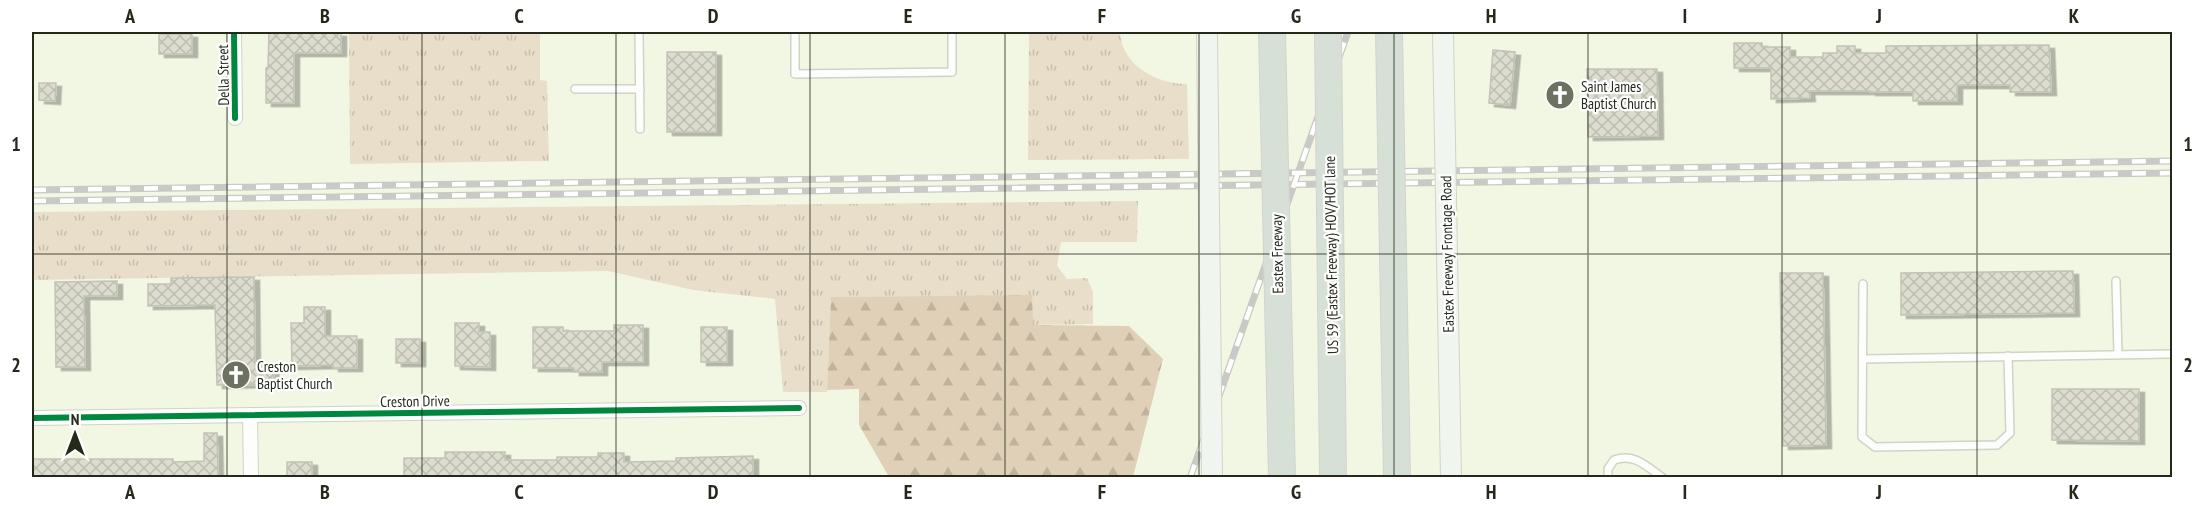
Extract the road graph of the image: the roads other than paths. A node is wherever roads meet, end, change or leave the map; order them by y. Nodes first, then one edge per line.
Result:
1 (234, 32) edge
2 (639, 32) edge
3 (795, 32) edge
4 (952, 32) edge
5 (1272, 32) edge
6 (1328, 32) edge
7 (1389, 32) edge
8 (1443, 32) edge
9 (1207, 34) dead end
10 (575, 89) dead end
11 (640, 89) junction
12 (235, 118) dead end
13 (640, 129) dead end
14 (2116, 281) dead end
15 (1863, 284) dead end
16 (2118, 354) junction
17 (2172, 354) edge
18 (2008, 356) junction
19 (1863, 358) junction
20 (799, 408) dead end
21 (250, 415) junction
22 (32, 417) edge
23 (251, 477) edge
24 (1212, 477) edge
25 (1282, 477) edge
26 (1333, 477) edge
27 (1397, 477) edge
28 (1451, 477) edge
29 (1608, 477) edge
30 (1663, 477) edge

1 - 12 street, Della Street
2 - 11 lane
3 - 4 lane
5 - 25 highway, Eastex Freeway, bridge
6 - 26 highway, US 59 (Eastex Freeway) HOV/HOT lane, bridge
7 - 27 highway, bridge
8 - 28 main road, Eastex Freeway Frontage Road, bridge
9 - 24 main road, bridge
10 - 11 lane
11 - 13 lane
14 - 16 lane
15 - 19 lane
16 - 17 lane
16 - 18 lane
18 - 19 lane
18 - 19 lane
20 - 21 street, Creston Drive
21 - 22 street, Creston Drive
21 - 23 street
29 - 30 lane

